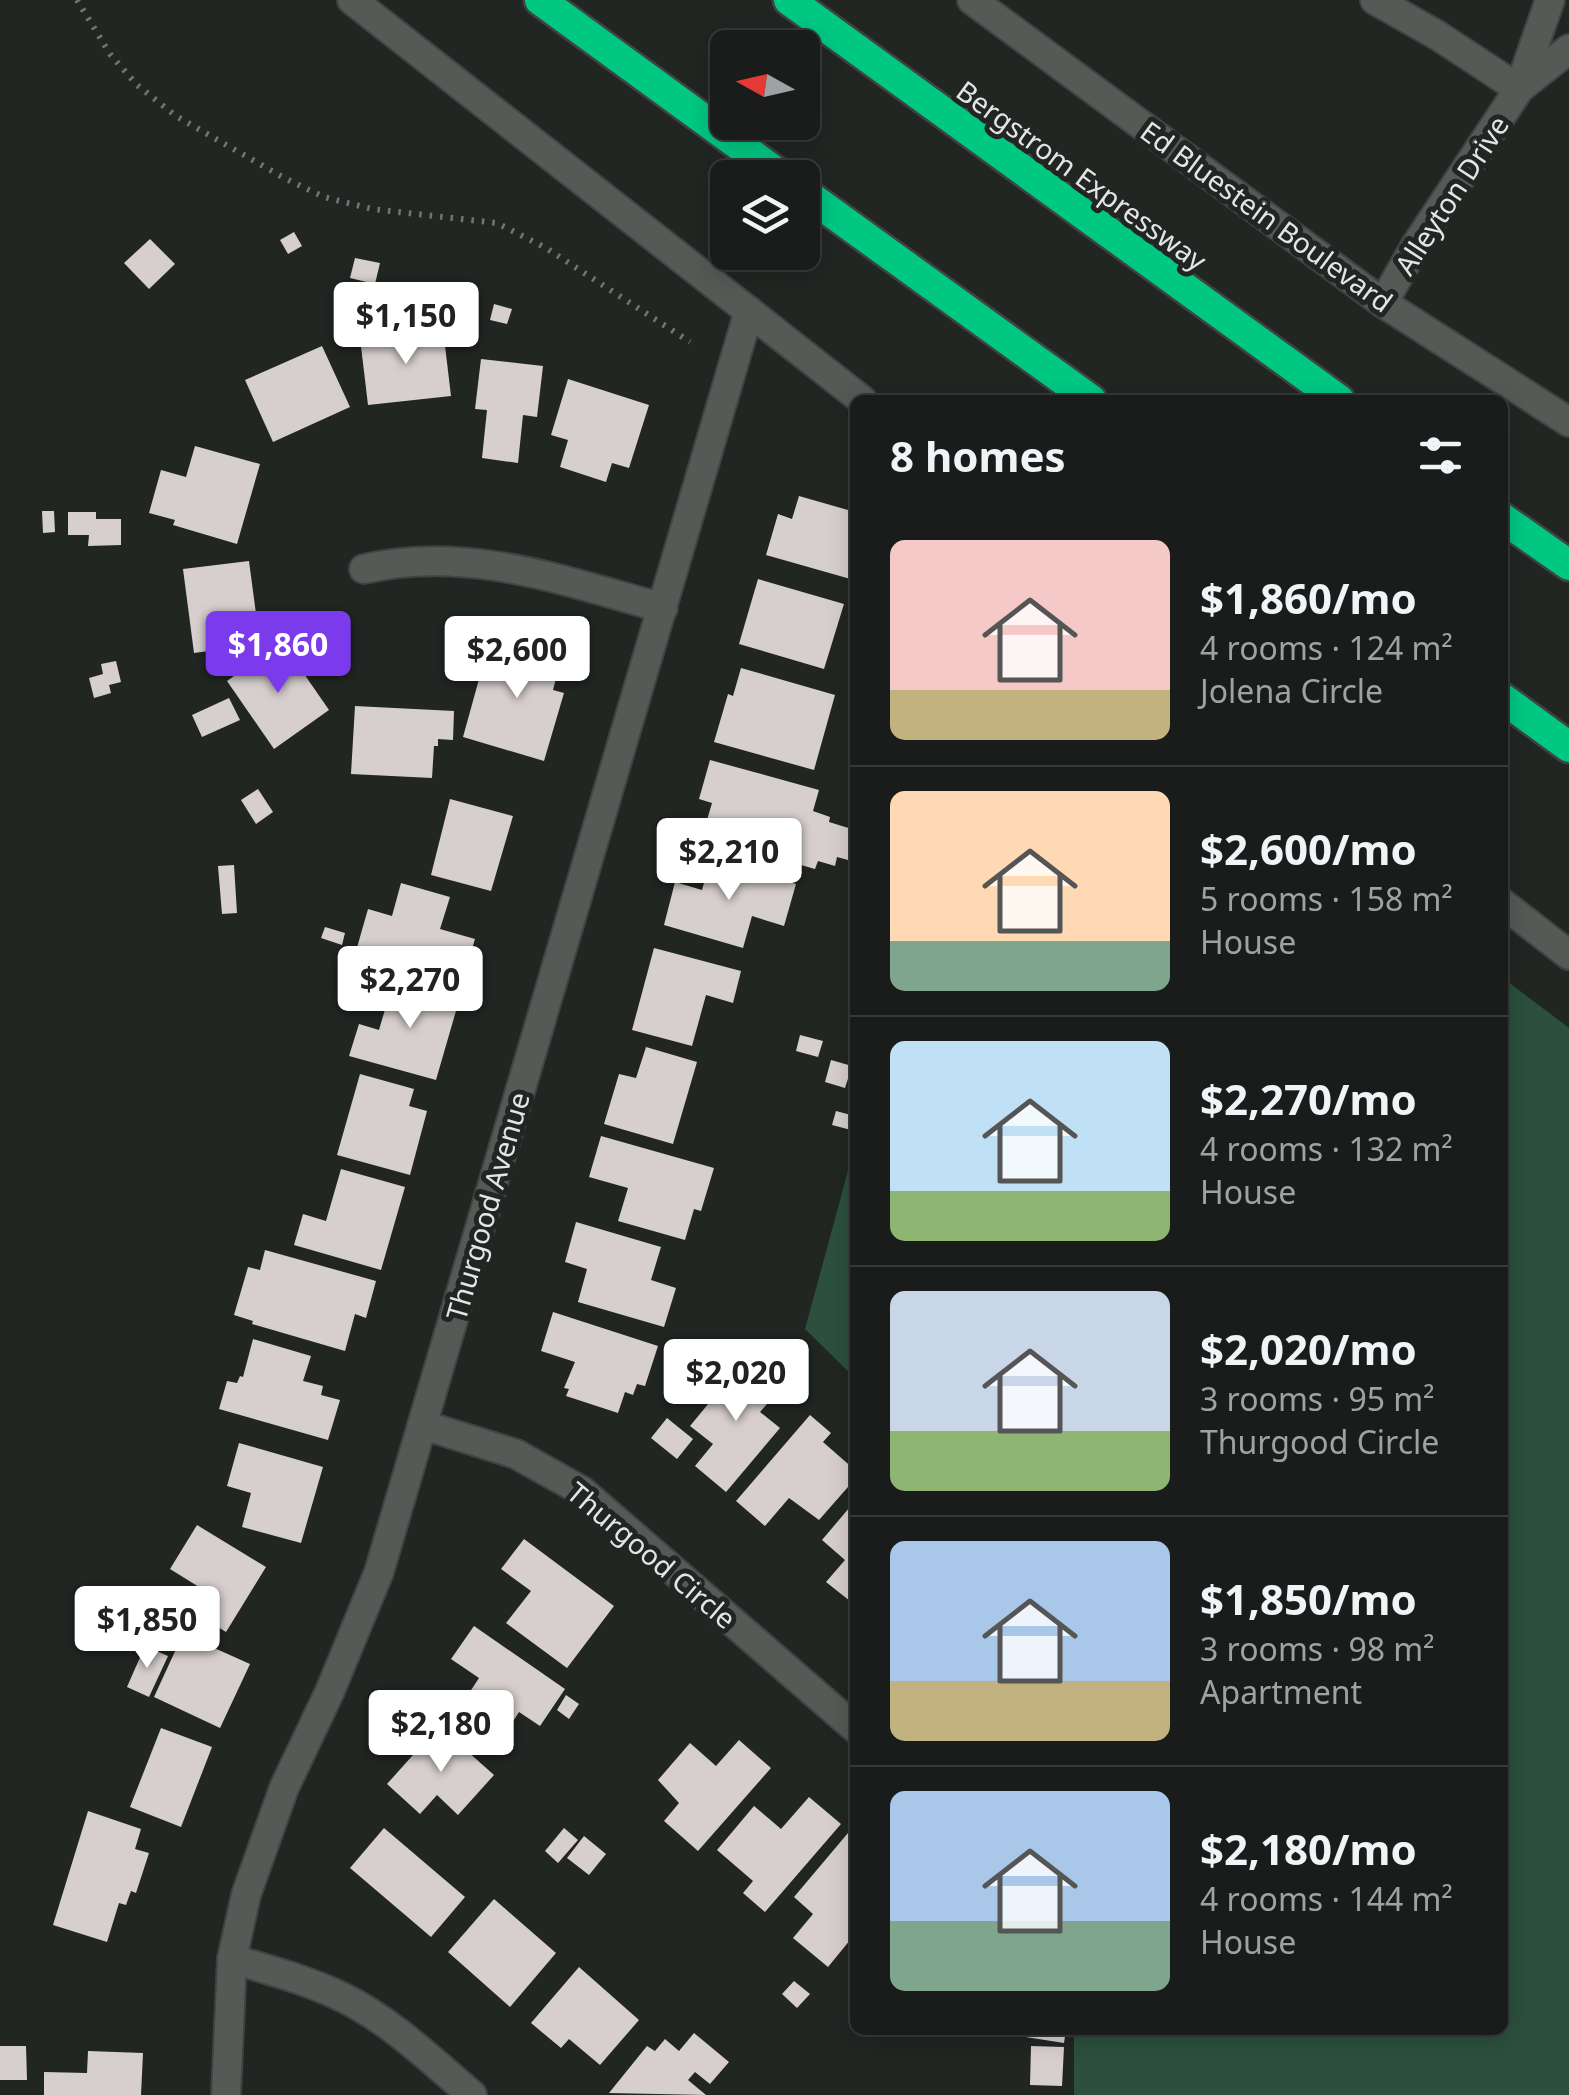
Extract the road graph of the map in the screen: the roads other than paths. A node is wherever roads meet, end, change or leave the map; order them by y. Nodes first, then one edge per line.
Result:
1 (352, 0) edge
2 (540, 0) edge
3 (789, 0) edge
4 (972, 0) edge
5 (1375, 0) edge
6 (1550, 0) edge
7 (1569, 49) edge
8 (1519, 89) junction
9 (759, 160) edge
10 (820, 203) edge
11 (1384, 302) junction
12 (749, 311) junction
13 (856, 395) edge
14 (1084, 395) edge
15 (1332, 395) edge
16 (1569, 422) edge
17 (1508, 522) edge
18 (1569, 565) edge
19 (364, 569) dead end
20 (663, 608) junction
21 (1508, 702) edge
22 (1569, 747) edge
23 (1508, 907) edge
24 (1569, 955) edge
25 (423, 1425) junction
26 (850, 1724) edge
27 (232, 1960) junction
28 (226, 2095) edge
29 (472, 2095) edge

1 - 12 street
2 - 9 highway
3 - 15 highway, Bergstrom Expressway
4 - 11 street, Ed Bluestein Boulevard
5 - 8 street
6 - 8 street, Alleyton Drive
7 - 8 street, Alleyton Drive
8 - 11 street, Alleyton Drive
10 - 14 highway
11 - 16 street, Ed Bluestein Boulevard
12 - 13 street
12 - 20 street, Thurgood Avenue
17 - 18 highway
19 - 20 street
20 - 25 street, Thurgood Avenue
21 - 22 highway
23 - 24 street
25 - 26 street, Thurgood Circle
25 - 27 street, Thurgood Avenue
27 - 28 street, Thurgood Avenue
27 - 29 street

